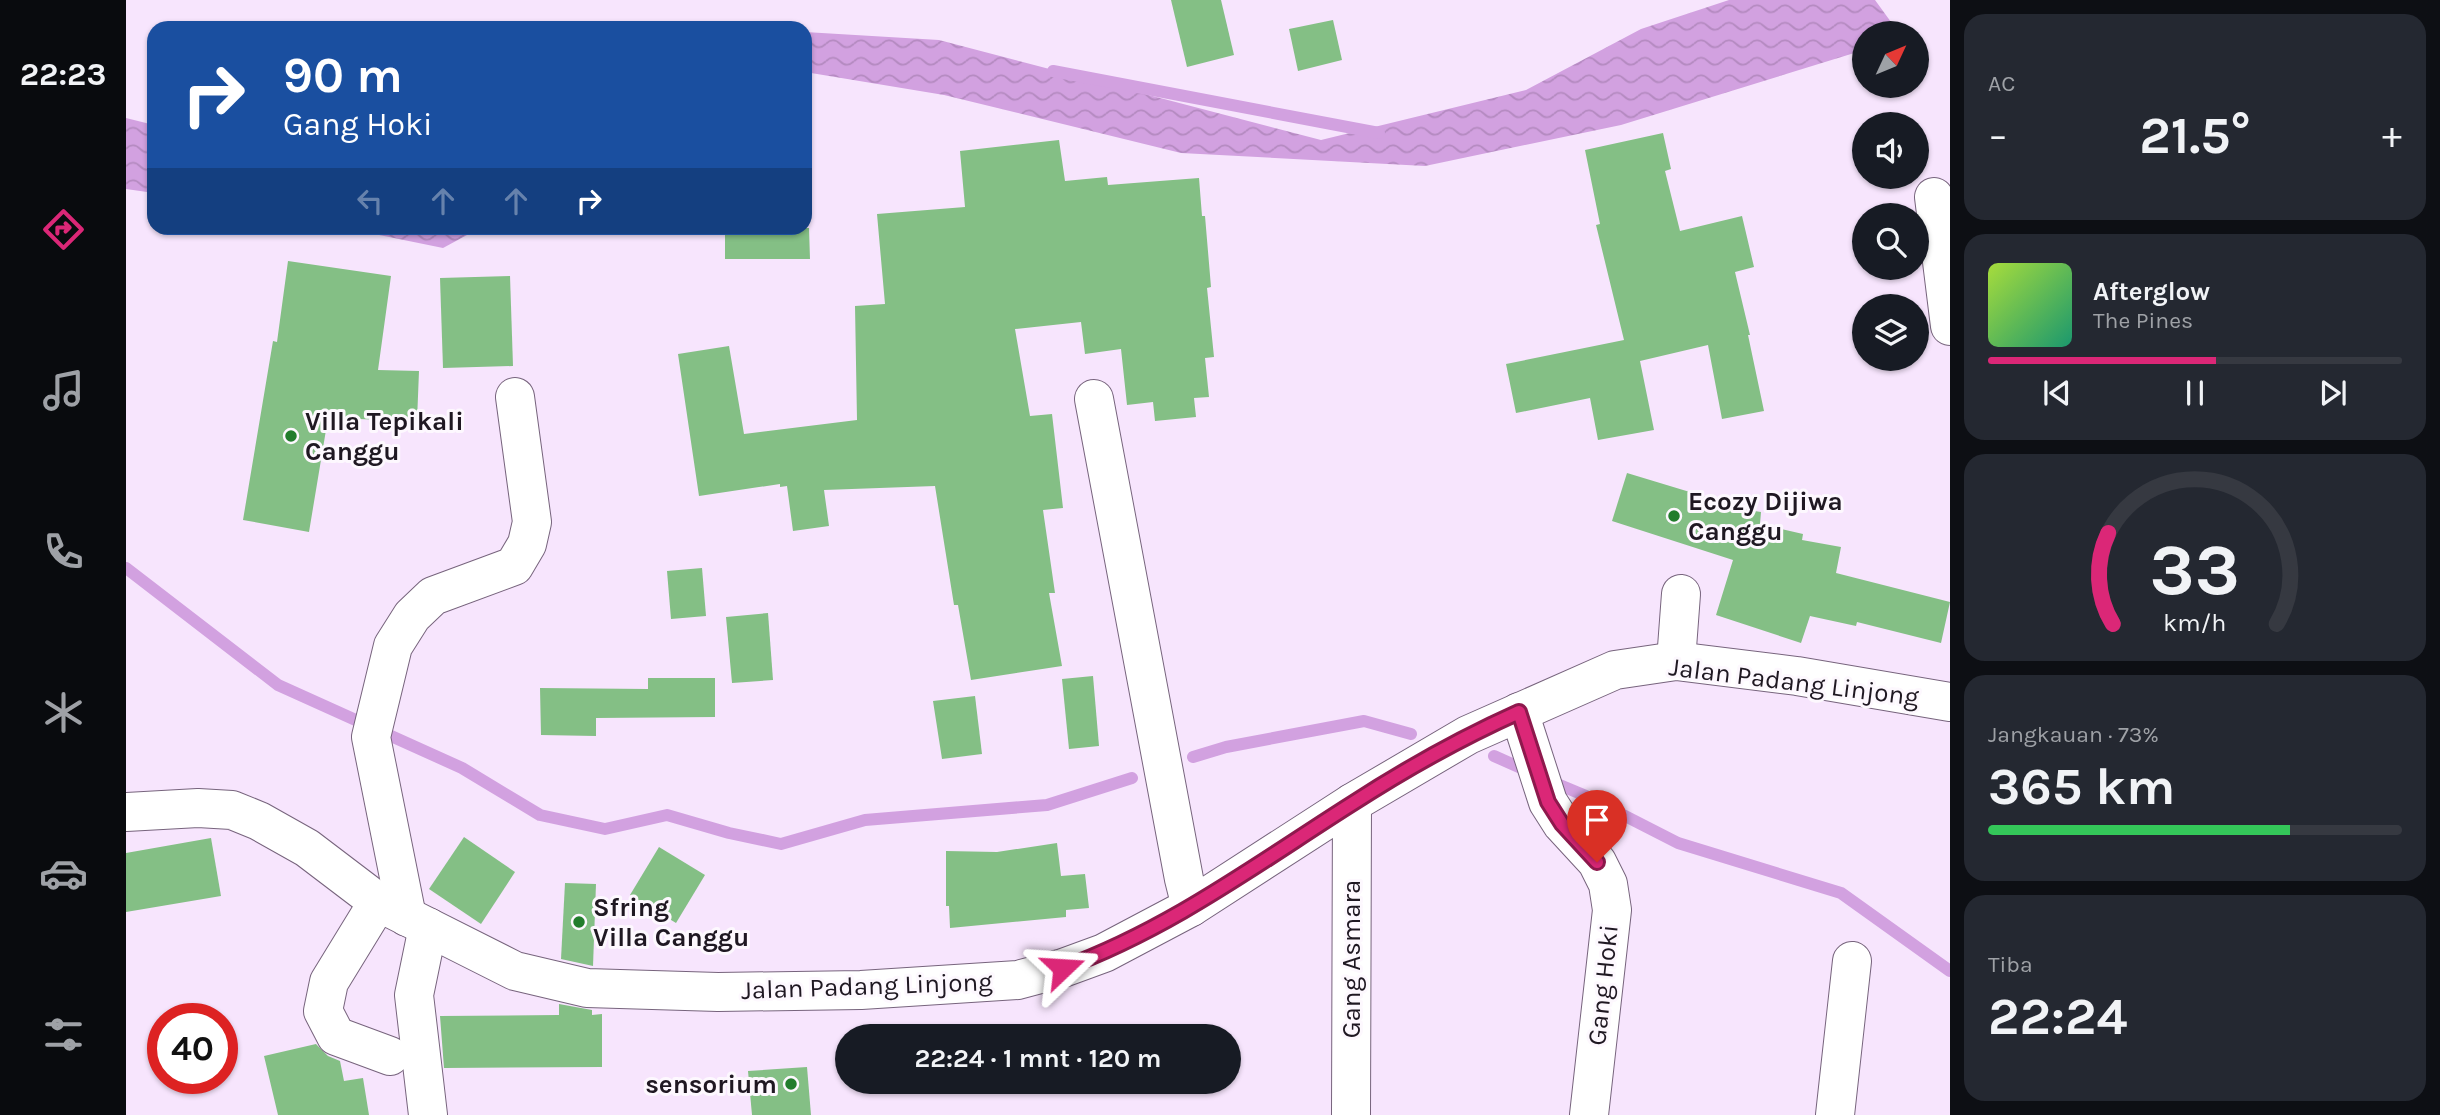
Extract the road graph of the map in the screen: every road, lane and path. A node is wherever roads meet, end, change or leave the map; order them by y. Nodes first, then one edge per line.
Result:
1 (1934, 197) dead end
2 (1950, 326) edge
3 (515, 397) dead end
4 (1094, 399) dead end
5 (1681, 594) dead end
6 (1676, 661) junction
7 (1950, 702) edge
8 (1524, 729) junction
9 (1352, 803) junction
10 (126, 812) edge
11 (1191, 907) junction
12 (404, 915) junction
13 (1852, 961) dead end
14 (390, 1056) dead end
15 (428, 1115) edge
16 (1350, 1115) edge
17 (1589, 1115) edge
18 (1835, 1115) edge

1 - 2 street
3 - 12 street
4 - 11 street
5 - 6 street
6 - 7 street, Jalan Padang Linjong
6 - 8 street, Jalan Padang Linjong
8 - 9 street, Jalan Padang Linjong
8 - 17 street, Gang Hoki
9 - 11 street, Jalan Padang Linjong
9 - 16 street, Gang Asmara
10 - 12 street, Jalan Padang Linjong
11 - 12 street, Jalan Padang Linjong
12 - 14 street
12 - 15 street
13 - 18 street

